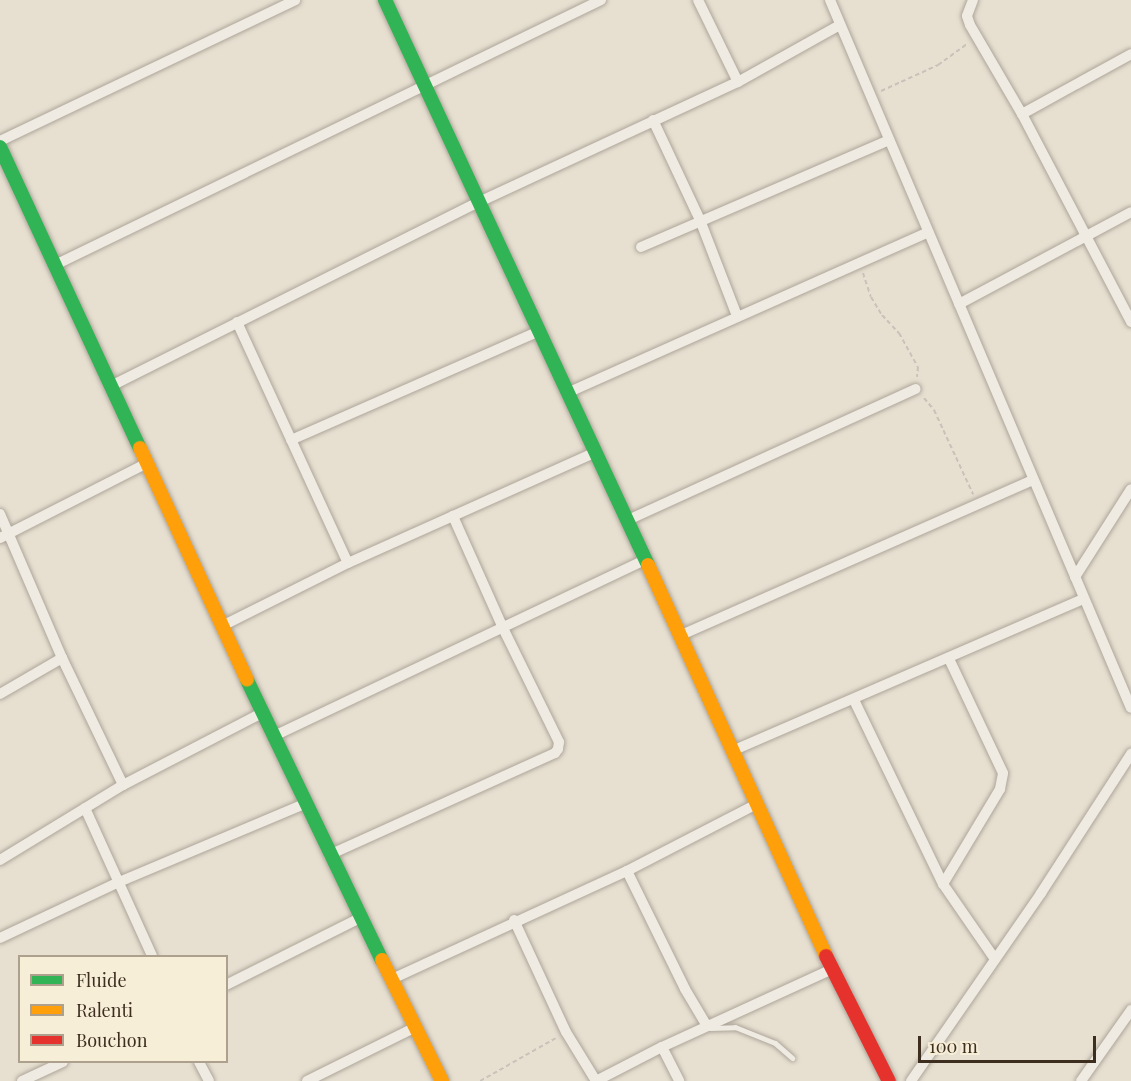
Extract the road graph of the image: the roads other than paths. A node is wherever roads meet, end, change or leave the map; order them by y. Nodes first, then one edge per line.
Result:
1 (295, 0) edge
2 (385, 0) edge
3 (601, 0) edge
4 (698, 0) edge
5 (830, 0) edge
6 (973, 0) edge
7 (840, 25) junction
8 (1131, 54) edge
9 (738, 82) junction
10 (423, 87) junction
11 (1022, 114) junction
12 (653, 120) junction
13 (889, 140) junction
14 (0, 141) edge
15 (0, 147) edge
16 (479, 202) junction
17 (1131, 212) edge
18 (700, 220) junction
19 (928, 232) junction
20 (1085, 237) junction
21 (641, 247) dead end
22 (55, 265) junction
23 (959, 304) junction
24 (737, 316) junction
25 (237, 322) junction
26 (1131, 322) edge
27 (539, 331) junction
28 (111, 386) junction
29 (916, 390) dead end
30 (567, 393) junction
31 (291, 440) junction
32 (594, 453) junction
33 (147, 463) junction
34 (1033, 480) junction
35 (1131, 489) edge
36 (0, 514) edge
37 (453, 516) junction
38 (628, 520) junction
39 (5, 536) edge
40 (645, 560) junction
41 (348, 563) junction
42 (1075, 578) junction
43 (1084, 599) junction
44 (222, 626) junction
45 (503, 628) junction
46 (679, 636) junction
47 (62, 658) junction
48 (948, 659) junction
49 (0, 694) edge
50 (854, 700) junction
51 (1131, 708) edge
52 (262, 714) junction
53 (274, 736) junction
54 (732, 751) junction
55 (1131, 754) edge
56 (123, 785) junction
57 (305, 804) junction
58 (755, 805) junction
59 (85, 808) junction
60 (329, 855) junction
61 (0, 860) edge
62 (627, 871) junction
63 (119, 882) junction
64 (943, 884) junction
65 (362, 917) junction
66 (514, 920) junction
67 (0, 938) edge
68 (151, 955) edge
69 (995, 959) junction
70 (832, 969) junction
71 (392, 979) junction
72 (228, 984) edge
73 (1131, 1010) edge
74 (416, 1027) junction
75 (705, 1028) junction
76 (662, 1047) junction
77 (792, 1058) dead end
78 (61, 1063) edge
79 (199, 1063) edge
80 (22, 1081) edge
81 (208, 1081) edge
82 (307, 1081) edge
83 (442, 1081) edge
84 (596, 1081) edge
85 (679, 1081) edge
86 (889, 1081) edge
87 (911, 1081) edge
88 (1081, 1081) edge

1 - 14 street
2 - 10 street
3 - 10 street
4 - 9 street
5 - 7 street
6 - 11 street
7 - 9 street
7 - 13 street
8 - 11 street
9 - 12 street
10 - 16 street
10 - 22 street
11 - 20 street
12 - 16 street
12 - 18 street
13 - 18 street
13 - 19 street
15 - 22 street
16 - 25 street
16 - 27 street
17 - 20 street
18 - 21 street
18 - 24 street
19 - 23 street
19 - 24 street
20 - 23 street
20 - 26 street
22 - 28 street
23 - 34 street
24 - 30 street
25 - 28 street
25 - 31 street
27 - 30 street
27 - 31 street
28 - 33 street
29 - 38 street
30 - 32 street
31 - 41 street
32 - 37 street
32 - 38 street
33 - 39 street
33 - 44 street
34 - 42 street
34 - 46 street
35 - 42 street
36 - 39 street
37 - 41 street
37 - 45 street
38 - 40 street
39 - 47 street
40 - 45 street
40 - 46 street
41 - 44 street
42 - 43 street
43 - 48 street
43 - 51 street
44 - 52 street
45 - 53 street
45 - 60 street
46 - 54 street
47 - 49 street
47 - 56 street
48 - 50 street
48 - 64 street
50 - 54 street
50 - 64 street
52 - 53 street
52 - 56 street
53 - 57 street
54 - 58 street
55 - 69 street
56 - 59 street
57 - 60 street
57 - 63 street
58 - 62 street
58 - 70 street
59 - 61 street
59 - 63 street
60 - 65 street
62 - 66 street
62 - 75 street
63 - 67 street
63 - 68 street
64 - 69 street
65 - 71 street
65 - 72 street
66 - 71 street
66 - 84 street
69 - 87 street
70 - 75 street
70 - 86 street
71 - 74 street
73 - 88 street
74 - 82 street
74 - 83 street
75 - 76 street
75 - 77 lane
76 - 84 street
76 - 85 street
78 - 80 street
79 - 81 street

